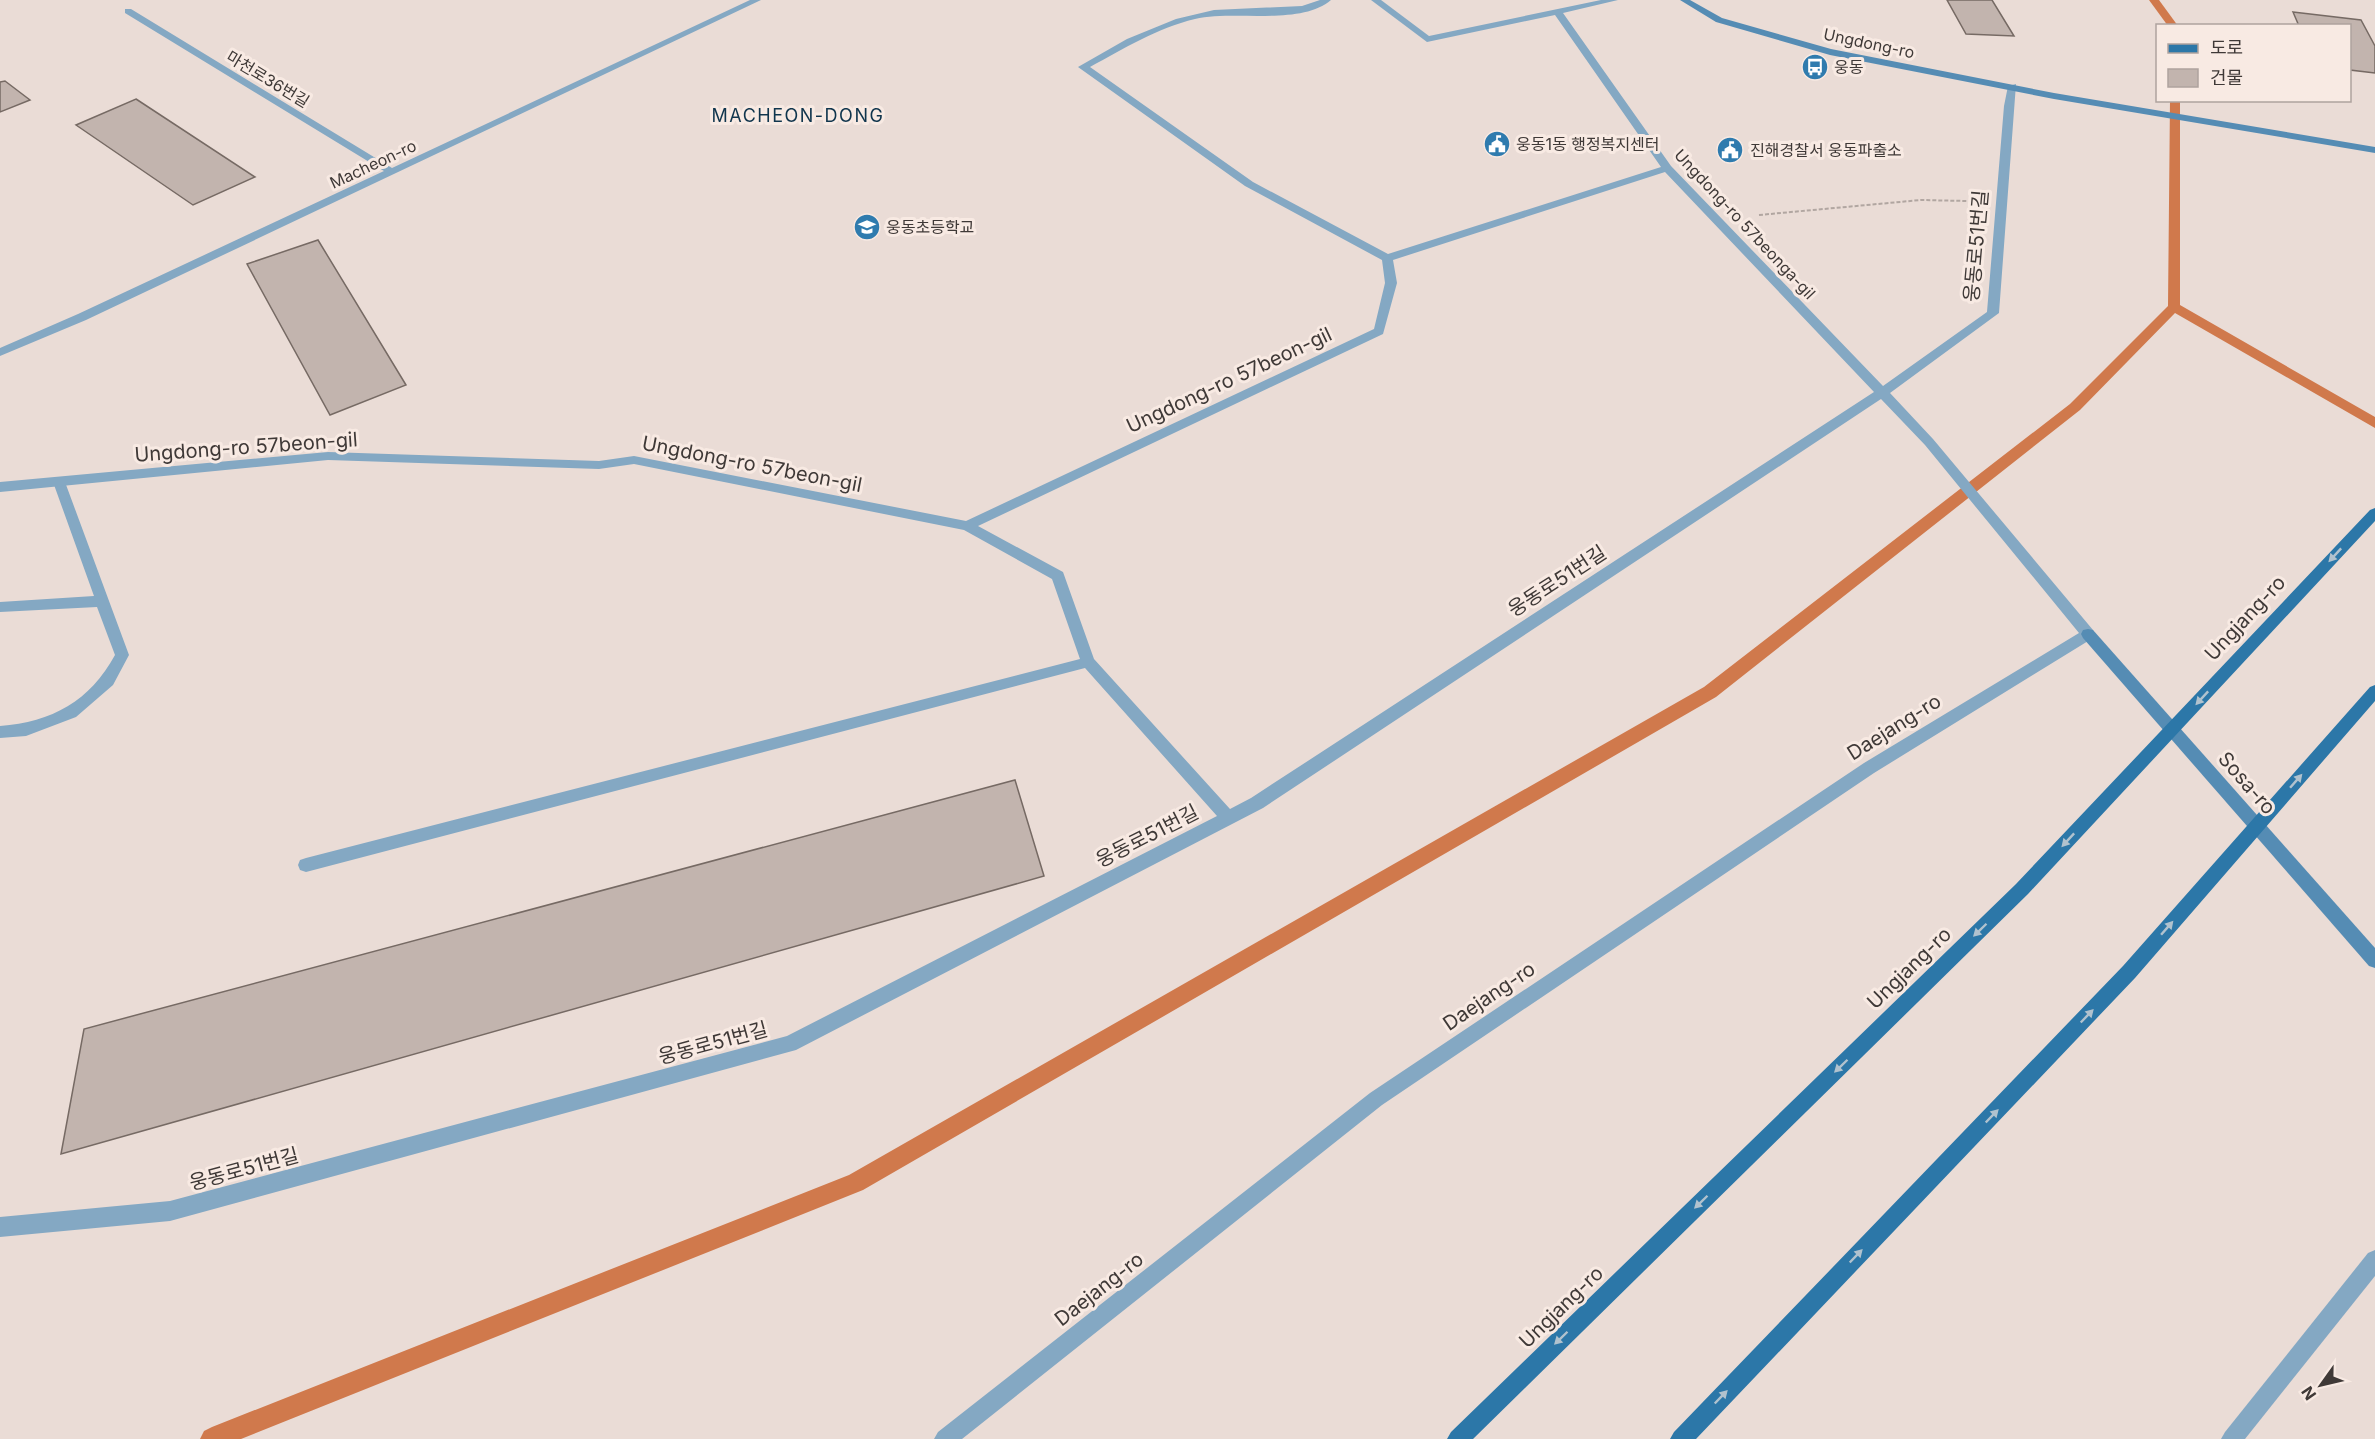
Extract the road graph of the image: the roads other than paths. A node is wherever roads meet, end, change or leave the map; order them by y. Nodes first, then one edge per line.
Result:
1 (757, 0) edge
2 (1327, 0) edge
3 (1375, 0) edge
4 (1614, 0) edge
5 (1684, 0) edge
6 (128, 11) dead end
7 (1557, 12) junction
8 (2013, 86) junction
9 (2375, 150) edge
10 (1667, 168) junction
11 (392, 171) junction
12 (1387, 258) junction
13 (0, 352) edge
14 (1882, 392) junction
15 (59, 482) junction
16 (0, 487) edge
17 (2375, 513) edge
18 (967, 526) junction
19 (102, 601) junction
20 (0, 607) edge
21 (2088, 634) junction
22 (1088, 662) junction
23 (2375, 691) edge
24 (0, 732) edge
25 (1228, 818) junction
26 (306, 866) dead end
27 (2375, 960) edge
28 (0, 1227) edge
29 (2375, 1260) edge
30 (945, 1439) edge
31 (1458, 1439) edge
32 (1681, 1439) edge
33 (2232, 1439) edge

1 - 11 street, Macheon-ro
2 - 12 street
3 - 7 street
4 - 7 street
5 - 8 main road, Ungdong-ro
6 - 11 street, 마천로36번길
7 - 10 street, Ungdong-ro 57beonga-gil
8 - 9 main road, Ungdong-ro
8 - 14 street, 웅동로51번길
10 - 12 street
10 - 14 street, Ungdong-ro 57beonga-gil
11 - 13 street, Macheon-ro
12 - 18 street, Ungdong-ro 57beon-gil
14 - 21 street, Ungdong-ro 57beonga-gil
14 - 25 street, 웅동로51번길
15 - 16 street, Ungdong-ro 57beon-gil
15 - 18 street, Ungdong-ro 57beon-gil
15 - 19 street
17 -> 31 main road, Ungjang-ro
18 - 22 street
19 - 20 street
19 - 24 street
21 - 27 main road, Sosa-ro
21 - 30 street, Daejang-ro
22 - 25 street
22 - 26 street
32 -> 23 main road
25 - 28 street, 웅동로51번길
29 - 33 street

